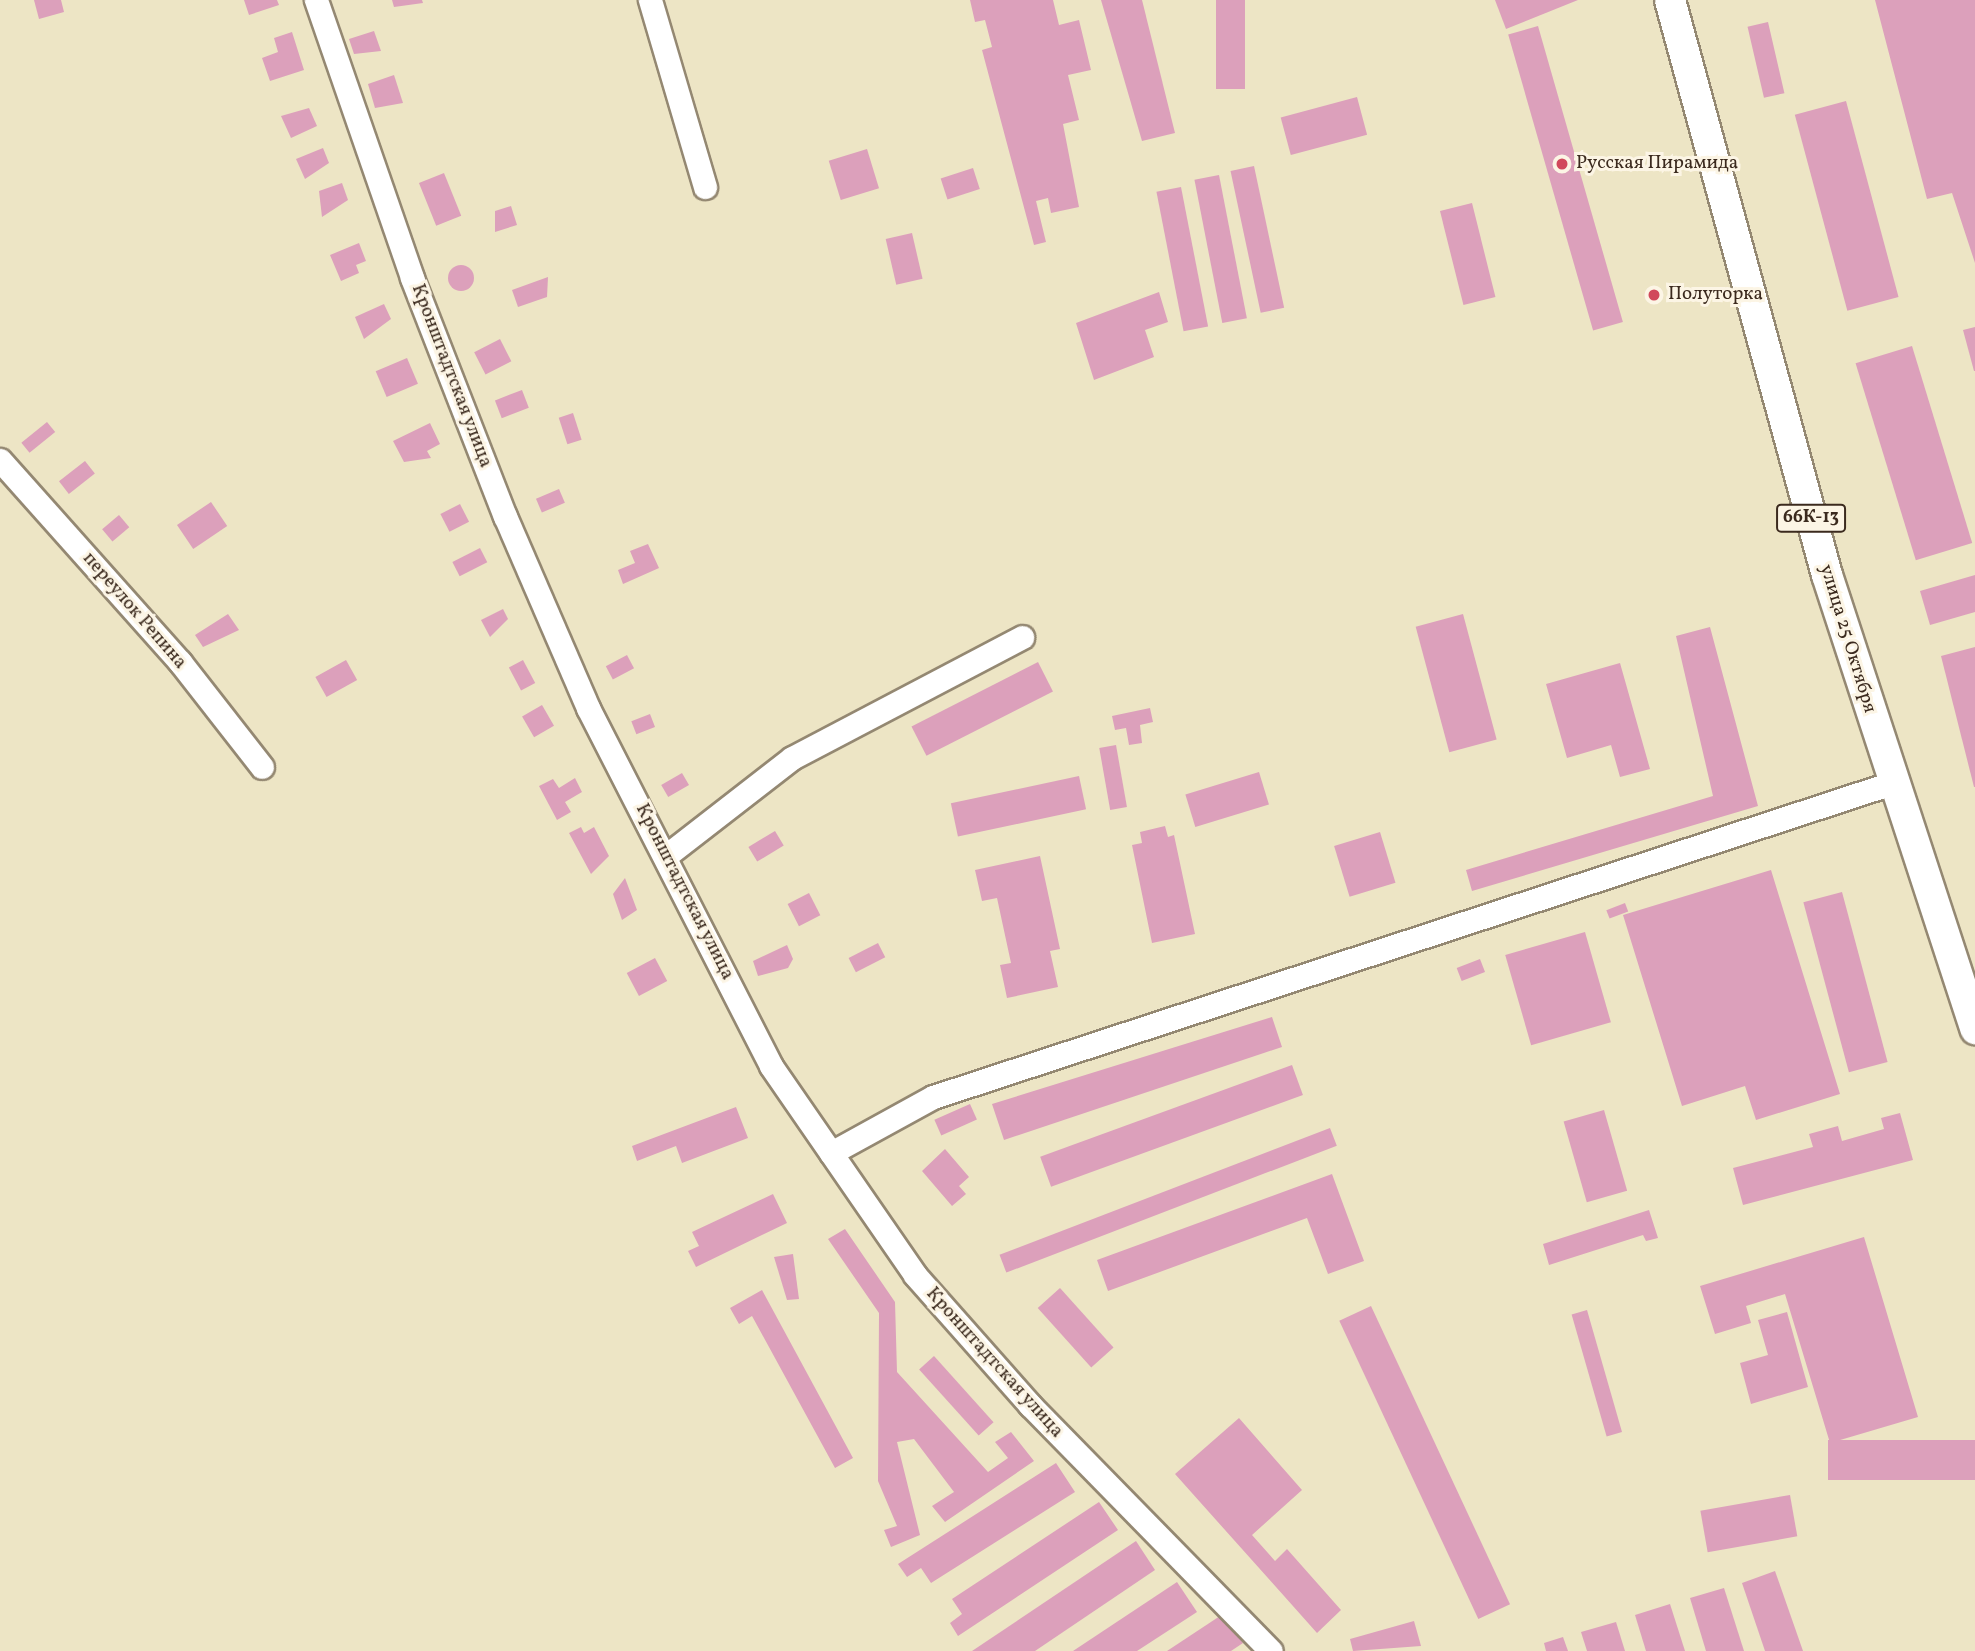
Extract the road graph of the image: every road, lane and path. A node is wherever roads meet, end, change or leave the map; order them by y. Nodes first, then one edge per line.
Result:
1 (316, 0) edge
2 (650, 0) edge
3 (1670, 0) edge
4 (705, 187) dead end
5 (0, 460) edge
6 (1022, 637) dead end
7 (262, 767) dead end
8 (1892, 783) junction
9 (667, 855) junction
10 (1975, 1029) edge
11 (831, 1153) junction
12 (1271, 1651) edge

1 - 9 street, Кронштадтская улица
2 - 4 street
3 - 8 main road, улица 25 Октября / 66К-13
5 - 7 street, переулок Репина
6 - 9 street
8 - 10 main road, улица 25 Октября / 66К-13
8 - 11 street
9 - 11 street, Кронштадтская улица
11 - 12 street, Кронштадтская улица

